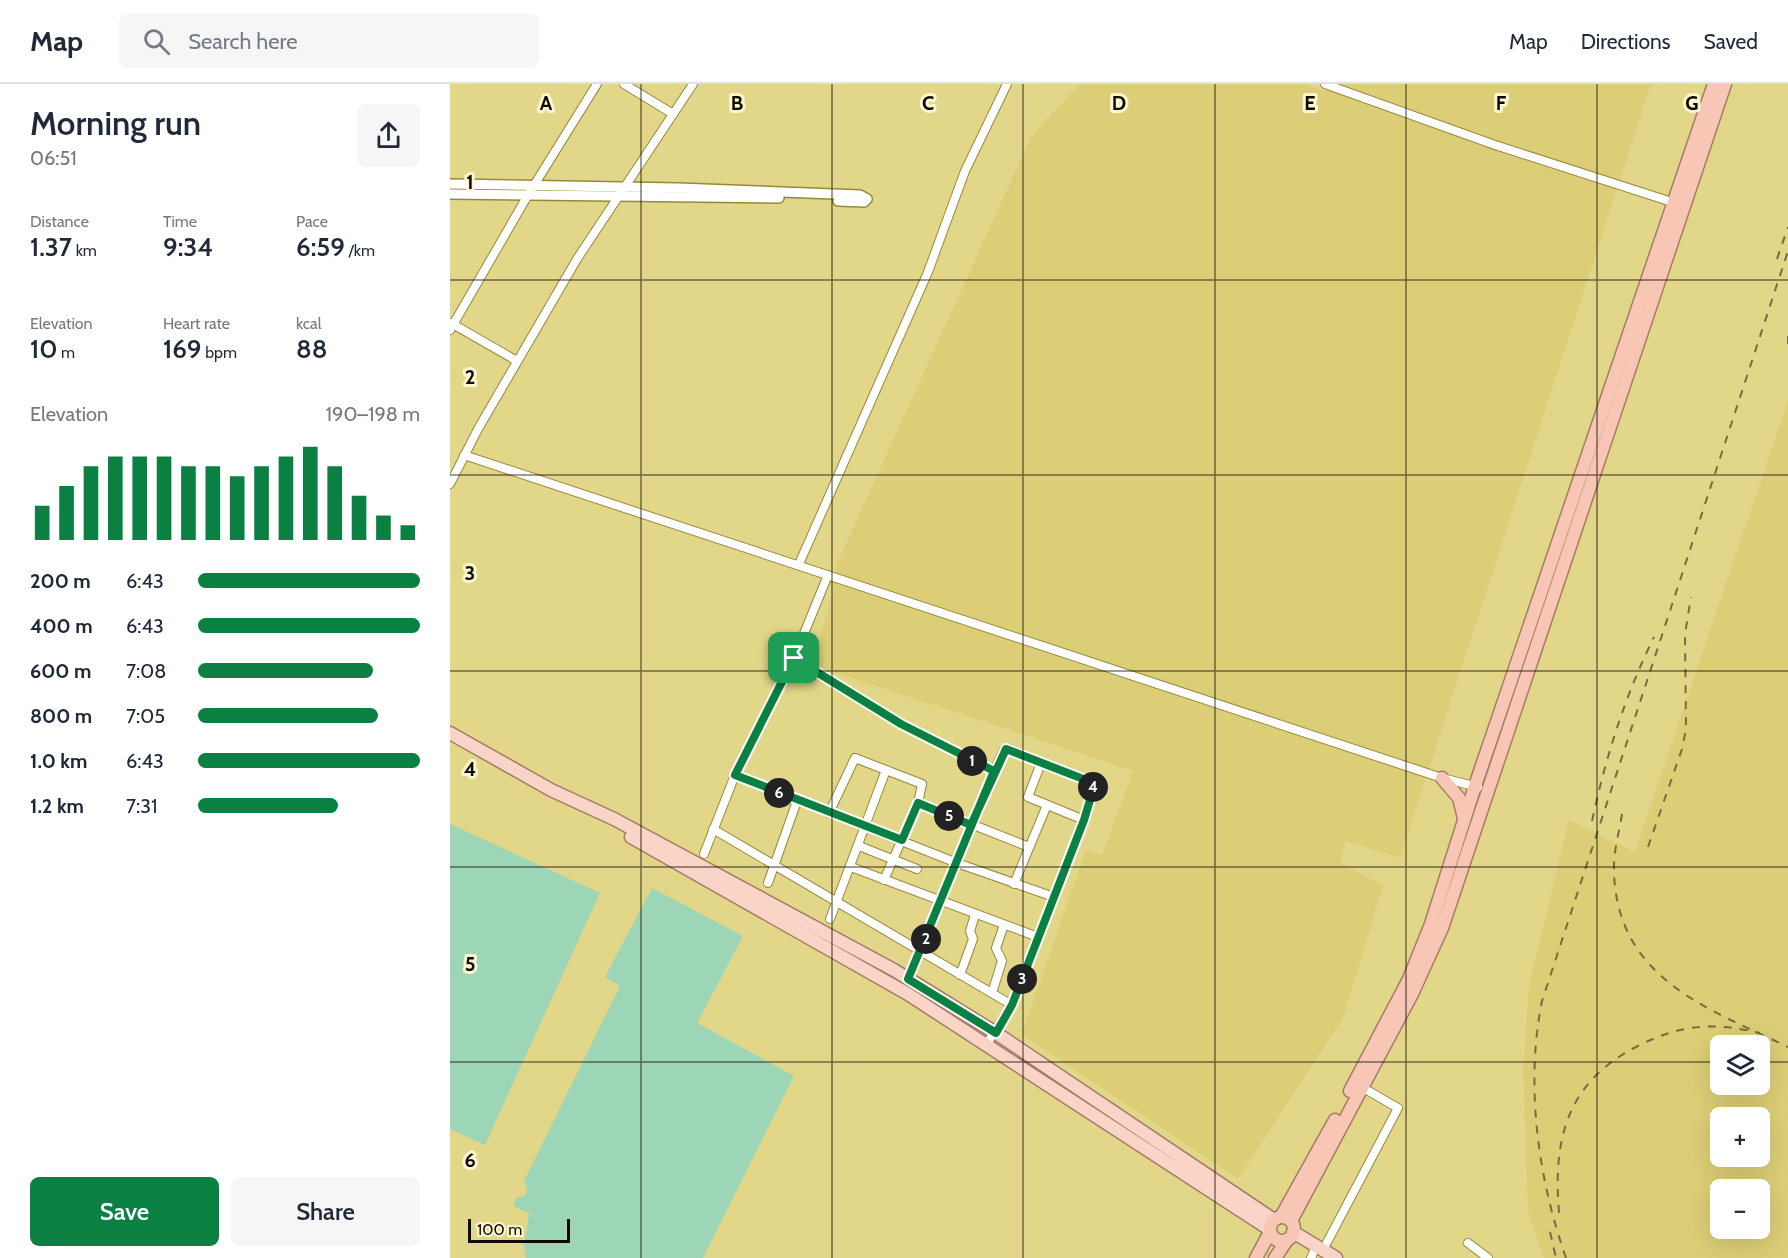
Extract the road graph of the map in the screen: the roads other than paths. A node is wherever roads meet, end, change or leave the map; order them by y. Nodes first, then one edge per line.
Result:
1 (597, 84) edge
2 (624, 84) edge
3 (693, 84) edge
4 (1007, 84) edge
5 (1325, 84) edge
6 (1714, 84) edge
7 (1725, 84) edge
8 (674, 114) junction
9 (450, 184) edge
10 (534, 186) junction
11 (623, 188) junction
12 (450, 194) edge
13 (528, 195) junction
14 (616, 197) junction
15 (1675, 203) junction
16 (451, 326) edge
17 (517, 361) junction
18 (464, 455) junction
19 (454, 467) edge
20 (450, 484) edge
21 (798, 564) junction
22 (828, 575) junction
23 (1539, 619) junction
24 (794, 658) junction
25 (450, 733) edge
26 (450, 742) edge
27 (1041, 763) junction
28 (886, 770) junction
29 (994, 771) junction
30 (735, 775) junction
31 (1442, 778) junction
32 (1475, 786) junction
33 (1488, 790) junction
34 (797, 801) junction
35 (918, 803) junction
36 (1047, 805) junction
37 (829, 813) junction
38 (1084, 820) junction
39 (1465, 820) junction
40 (612, 822) junction
41 (971, 825) junction
42 (867, 826) junction
43 (714, 829) junction
44 (902, 840) junction
45 (859, 846) junction
46 (1029, 848) junction
47 (667, 852) junction
48 (704, 854) dead end
49 (893, 859) junction
50 (957, 863) junction
51 (774, 865) junction
52 (851, 867) junction
53 (917, 869) dead end
54 (884, 879) junction
55 (768, 883) dead end
56 (1014, 884) junction
57 (1054, 897) junction
58 (837, 902) junction
59 (941, 902) junction
60 (975, 915) junction
61 (830, 919) dead end
62 (1004, 925) junction
63 (1038, 937) junction
64 (921, 952) junction
65 (960, 975) junction
66 (908, 979) junction
67 (992, 993) junction
68 (1012, 1005) junction
69 (996, 1033) junction
70 (986, 1045) junction
71 (1358, 1085) junction
72 (1282, 1229) junction
73 (1468, 1243) dead end
74 (1317, 1255) edge
75 (1256, 1258) edge
76 (1275, 1258) edge
77 (1336, 1258) edge
78 (1488, 1258) edge

1 - 10 street
2 - 8 street
3 - 8 street
4 - 21 street
5 - 15 street
6 - 15 highway
7 - 23 highway
8 - 11 street
9 - 10 street
10 - 11 street
10 - 13 street
11 - 14 street
11 - 14 street
12 - 13 street
13 - 14 street
13 - 16 street
14 - 17 street
15 - 23 highway
16 - 17 street
17 - 18 street
18 - 19 street
18 - 21 street
19 - 20 street
21 - 22 street
22 - 24 street
22 - 31 street
23 - 32 highway
23 - 33 highway
24 - 29 street
24 - 30 street
25 - 40 main road
26 - 40 main road
27 - 29 street
27 - 36 street
27 - 38 street
28 - 35 street
28 - 37 street
28 - 42 street
29 - 41 street
30 - 34 street
30 - 43 street
31 - 32 street
31 - 39 highway
32 - 33 street
32 - 39 highway
33 - 71 highway
34 - 37 street
34 - 51 street
35 - 41 street
35 - 44 street
36 - 38 street
36 - 46 street
37 - 42 street
38 - 57 street
39 - 71 highway
40 - 47 main road
41 - 46 street
41 - 50 street
42 - 44 street
42 - 45 street
43 - 48 street
43 - 51 street
44 - 49 street
44 - 50 street
45 - 49 street
45 - 52 street
46 - 56 street
47 - 66 main road
47 - 70 main road
49 - 53 street
49 - 54 street
50 - 56 street
50 - 59 street
51 - 55 street
51 - 58 street
52 - 54 street
52 - 58 street
54 - 59 street
56 - 57 street
57 - 63 street
58 - 61 street
58 - 64 street
59 - 60 street
59 - 64 street
60 - 62 street
60 - 65 street
62 - 63 street
62 - 67 street
63 - 68 street
64 - 65 street
64 - 66 street
65 - 67 street
66 - 69 main road
67 - 68 street
68 - 69 street
69 - 70 street
69 - 72 main road
70 - 72 main road
71 - 72 highway
71 - 74 street
72 - 74 main road
72 - 75 highway
72 - 76 highway
73 - 78 street
74 - 77 main road

